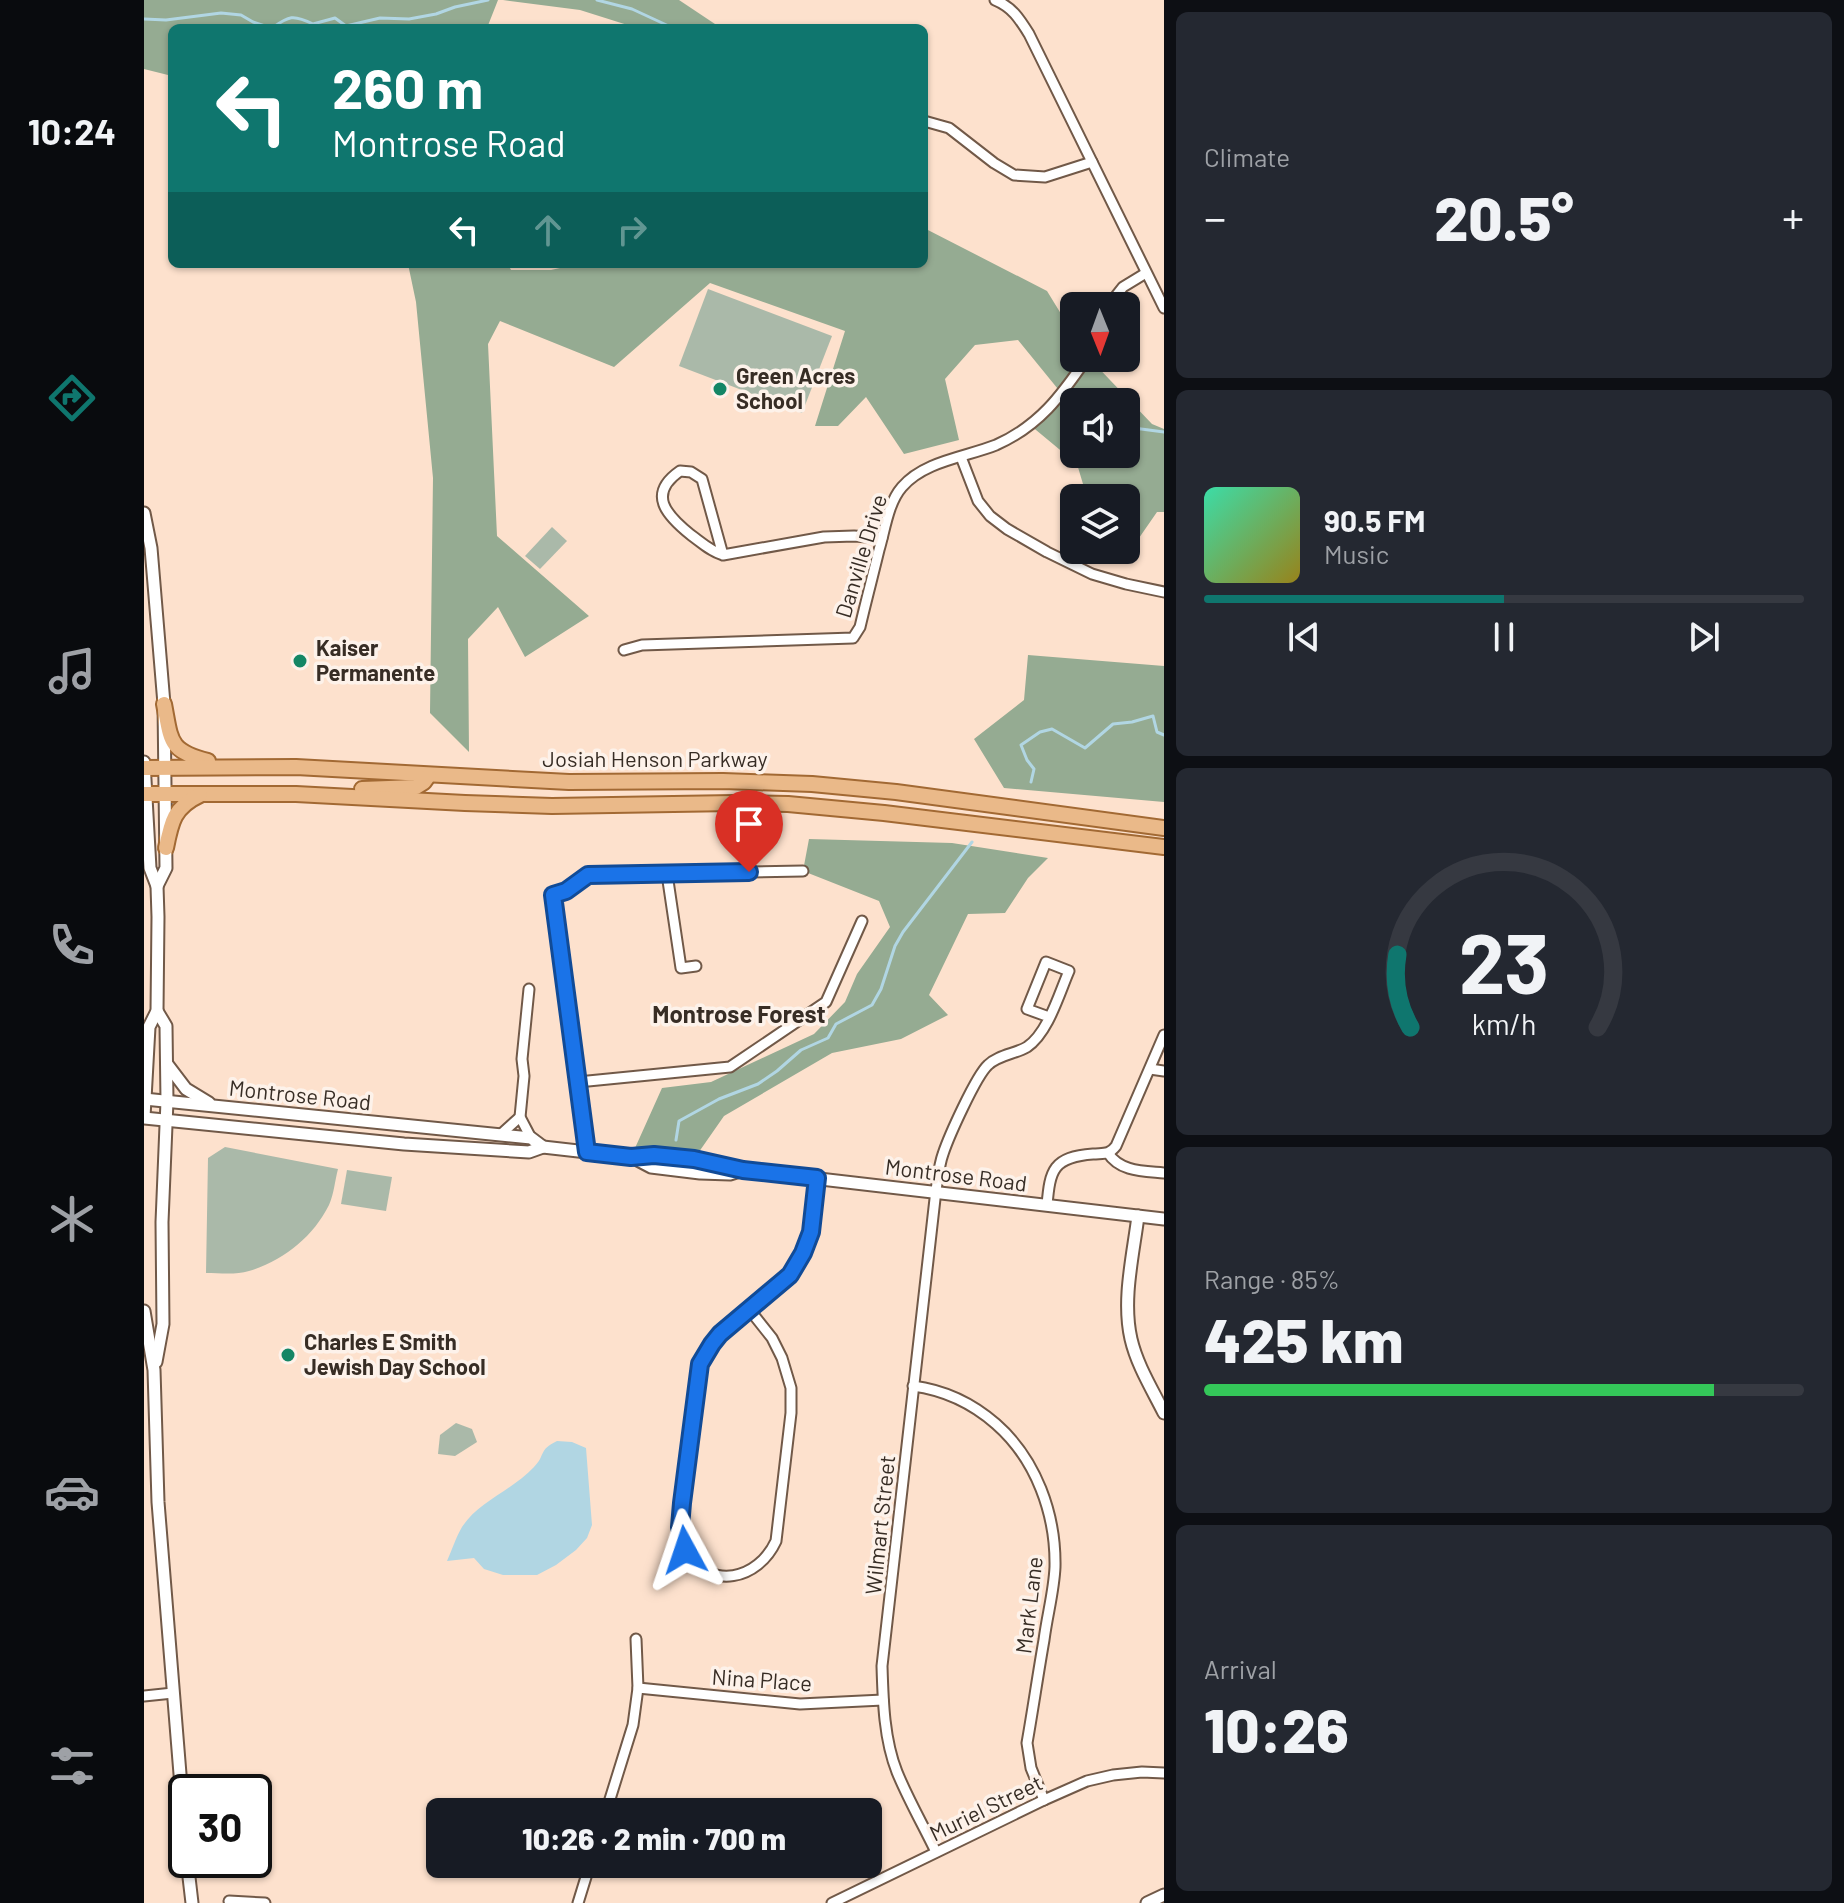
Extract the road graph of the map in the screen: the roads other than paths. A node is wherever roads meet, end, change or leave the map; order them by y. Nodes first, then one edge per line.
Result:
1 (995, 0) edge
2 (1008, 2) edge
3 (928, 122) edge
4 (1092, 162) junction
5 (1146, 273) junction
6 (1119, 292) edge
7 (1164, 308) edge
8 (1077, 372) edge
9 (961, 457) junction
10 (144, 513) edge
11 (882, 538) junction
12 (723, 555) junction
13 (148, 569) edge
14 (149, 580) edge
15 (1164, 592) edge
16 (624, 650) dead end
17 (164, 704) junction
18 (144, 761) edge
19 (228, 766) junction
20 (166, 767) junction
21 (144, 768) edge
22 (429, 775) junction
23 (204, 792) junction
24 (165, 793) junction
25 (145, 794) edge
26 (326, 795) junction
27 (1164, 828) edge
28 (1164, 847) edge
29 (166, 848) junction
30 (803, 871) dead end
31 (667, 874) junction
32 (157, 886) junction
33 (862, 921) dead end
34 (696, 966) dead end
35 (529, 989) dead end
36 (157, 1011) junction
37 (1049, 1017) junction
38 (1164, 1035) edge
39 (167, 1064) junction
40 (1150, 1069) junction
41 (1164, 1071) edge
42 (578, 1082) junction
43 (145, 1099) edge
44 (167, 1101) junction
45 (213, 1105) junction
46 (144, 1117) edge
47 (520, 1117) junction
48 (166, 1120) junction
49 (500, 1135) junction
50 (531, 1138) junction
51 (543, 1147) junction
52 (587, 1152) junction
53 (1108, 1153) junction
54 (1164, 1173) edge
55 (817, 1178) junction
56 (936, 1193) junction
57 (1047, 1205) junction
58 (1138, 1216) junction
59 (1164, 1219) edge
60 (749, 1309) junction
61 (144, 1311) edge
62 (154, 1370) junction
63 (913, 1386) junction
64 (1164, 1413) edge
65 (636, 1639) dead end
66 (638, 1688) junction
67 (173, 1693) junction
68 (144, 1696) edge
69 (883, 1700) junction
70 (1164, 1773) edge
71 (180, 1774) edge
72 (610, 1798) edge
73 (1044, 1800) junction
74 (936, 1852) junction
75 (189, 1878) edge
76 (586, 1878) edge
77 (1164, 1895) edge
78 (229, 1901) edge
79 (192, 1903) edge
80 (265, 1903) edge
81 (578, 1903) edge
82 (832, 1903) edge
83 (1147, 1903) edge

1 - 2 street
2 - 4 street
3 - 4 street
4 - 5 street
5 - 6 street
5 - 7 street
8 - 9 street, Danville Drive
9 - 11 street, Danville Drive
9 - 15 street
10 - 13 street
11 - 12 street
11 - 16 street, Danville Drive
12 - 12 street
13 - 14 street
14 - 17 street
17 - 19 main road
17 - 20 street
18 - 21 street
19 - 20 main road, Josiah Henson Parkway
19 - 22 main road, Josiah Henson Parkway
20 - 21 main road, Josiah Henson Parkway
20 - 24 street
21 - 25 street
22 - 26 main road
22 - 27 main road, Josiah Henson Parkway
23 - 24 main road, Josiah Henson Parkway
23 - 26 main road, Josiah Henson Parkway
23 - 29 main road
24 - 25 main road, Josiah Henson Parkway
24 - 29 street
25 - 32 street
26 - 28 main road, Josiah Henson Parkway
29 - 32 street
30 - 31 street
31 - 34 street
31 - 42 street
32 - 36 street
33 - 42 street
35 - 47 street
36 - 39 street
36 - 43 street
37 - 37 street, Wilmart Street
37 - 56 street, Wilmart Street
38 - 40 street
39 - 44 street
39 - 45 street
40 - 41 street
40 - 53 street
42 - 52 street
43 - 44 street, Montrose Road
43 - 46 street
44 - 45 street, Montrose Road
44 - 48 street
45 - 49 street, Montrose Road
46 - 48 street, Montrose Road
47 - 49 street
47 - 50 street
48 - 51 street, Montrose Road
48 - 62 street
49 - 50 street, Montrose Road
50 - 51 street
51 - 52 street, Montrose Road
52 - 55 street, Montrose Road
53 - 54 street
53 - 57 street
55 - 56 street, Montrose Road
55 - 60 street
56 - 57 street, Montrose Road
56 - 63 street, Wilmart Street
57 - 58 street, Montrose Road
58 - 59 street, Montrose Road
58 - 64 street
60 - 60 street
61 - 62 street
62 - 67 street
63 - 69 street, Wilmart Street
63 - 73 street, Mark Lane
65 - 66 street
66 - 69 street, Nina Place
66 - 72 street
67 - 68 street
67 - 71 street
69 - 74 street, Wilmart Street
70 - 73 street, Muriel Street
73 - 74 street, Muriel Street
74 - 82 street, Muriel Street
75 - 79 street
76 - 81 street
77 - 83 street
78 - 80 street

